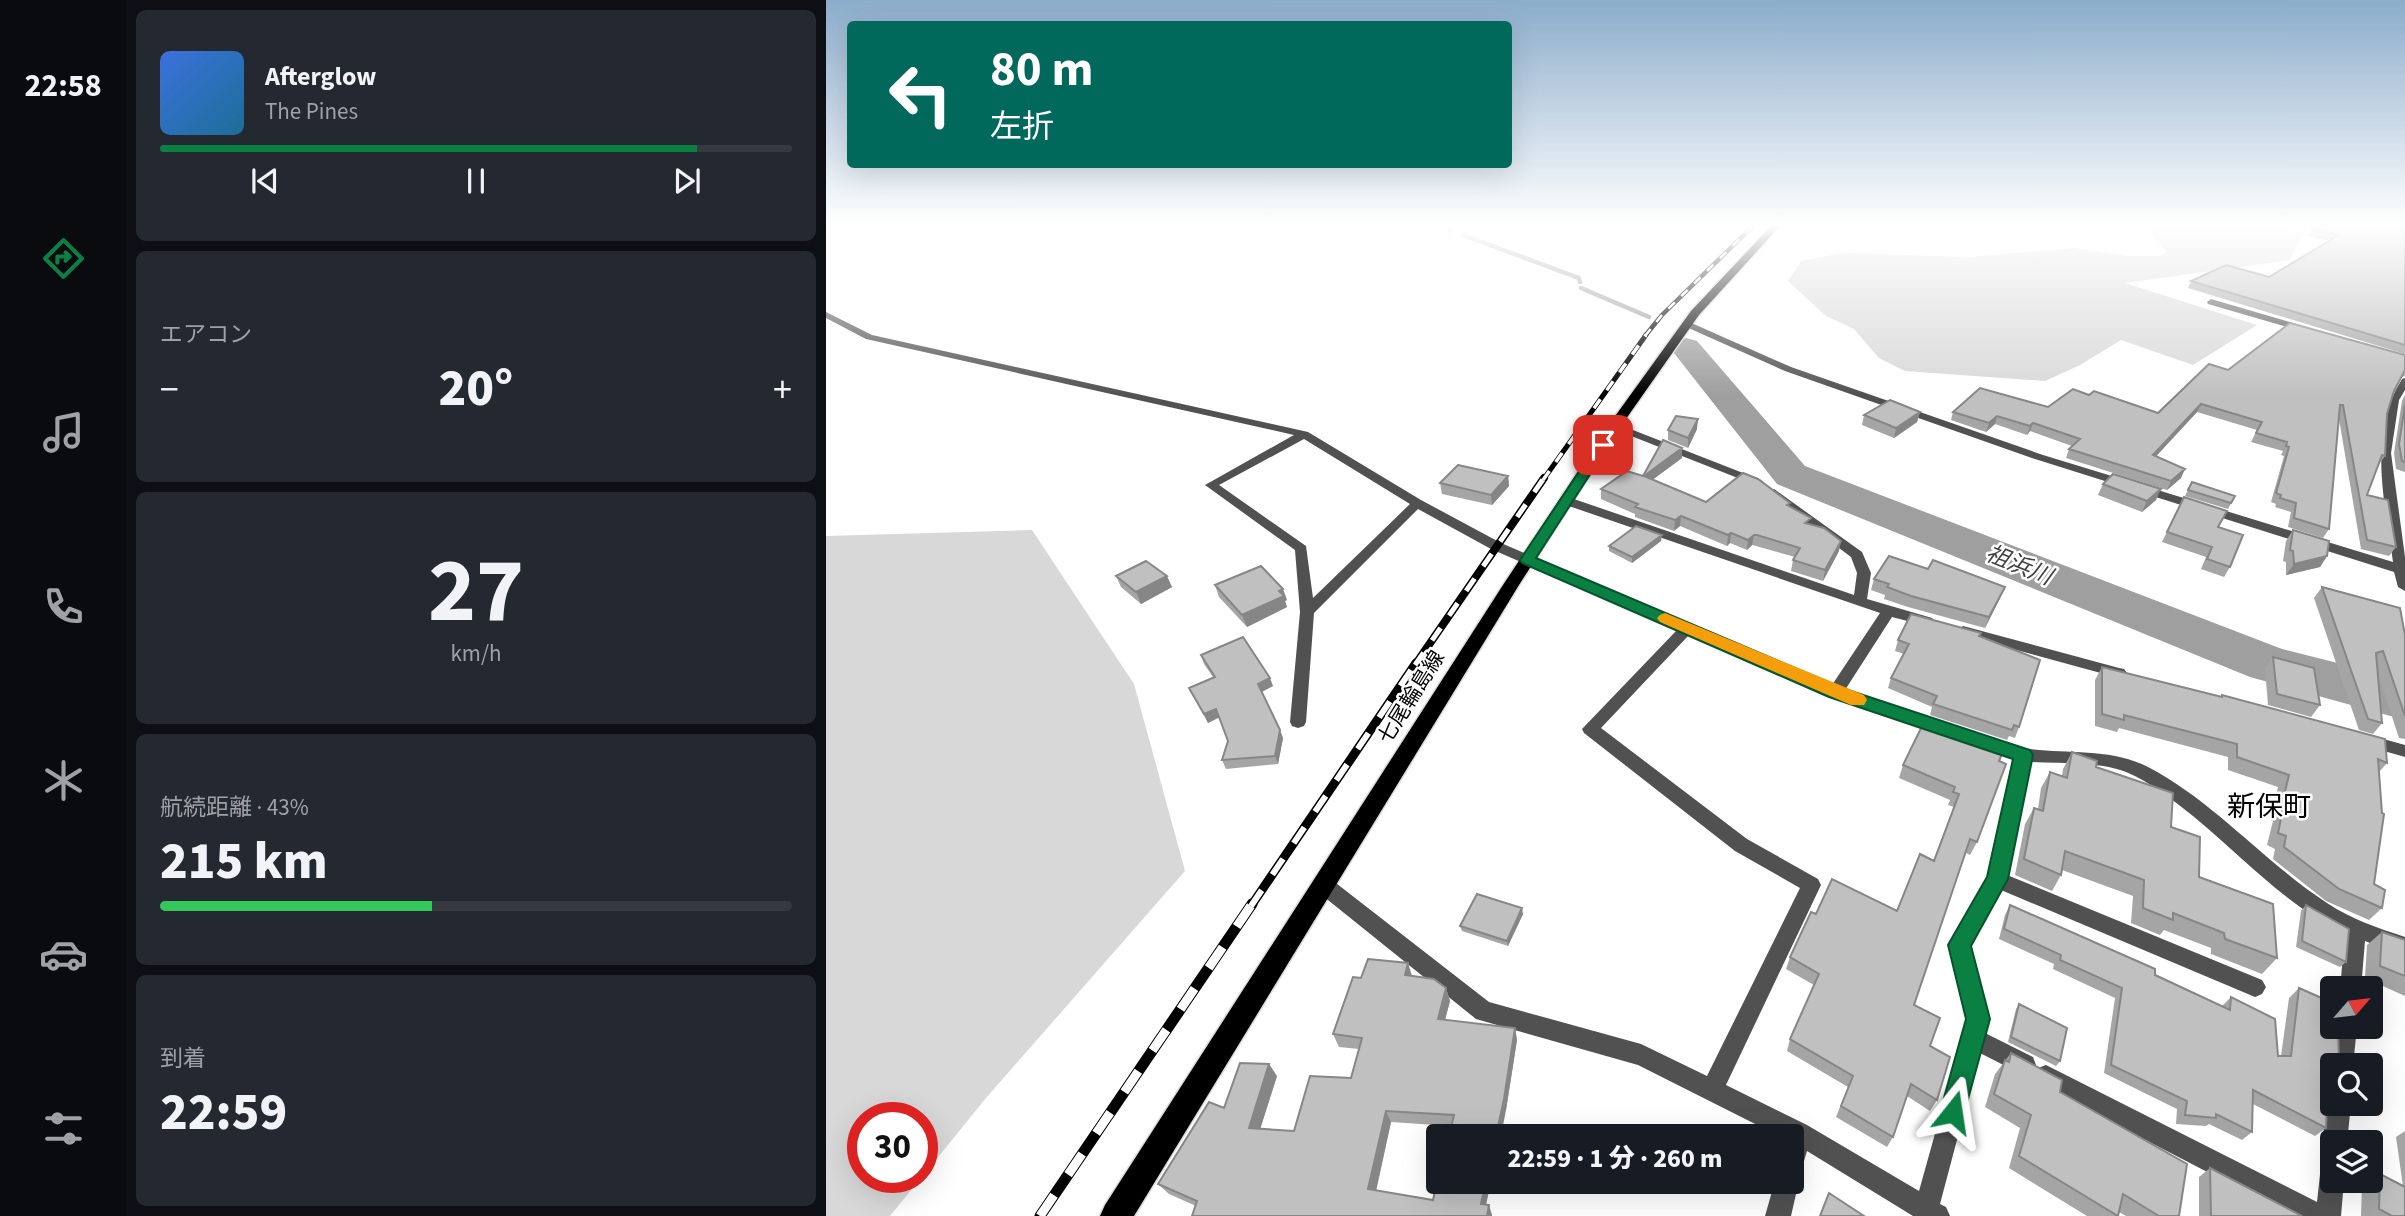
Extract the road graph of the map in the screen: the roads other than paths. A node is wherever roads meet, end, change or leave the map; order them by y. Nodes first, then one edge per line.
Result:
1 (1725, 282) edge
2 (2211, 302) dead end
3 (826, 316) edge
4 (1686, 324) junction
5 (2318, 333) edge
6 (2405, 381) edge
7 (1615, 426) junction
8 (1304, 433) junction
9 (1567, 500) junction
10 (1418, 503) junction
11 (1528, 560) junction
12 (2400, 569) junction
13 (2405, 587) edge
14 (1860, 601) junction
15 (1888, 611) junction
16 (1307, 612) junction
17 (1688, 628) junction
18 (2140, 679) edge
19 (1835, 692) junction
20 (1298, 722) dead end
21 (2352, 737) edge
22 (2405, 751) edge
23 (2023, 755) junction
24 (1997, 879) junction
25 (1325, 886) junction
26 (2356, 928) junction
27 (2405, 947) edge
28 (2351, 976) edge
29 (2255, 987) dead end
30 (1973, 1038) junction
31 (1712, 1090) junction
32 (1782, 1124) edge
33 (1804, 1135) edge
34 (2330, 1193) edge
35 (1784, 1194) edge
36 (1932, 1213) edge
37 (1116, 1216) edge
38 (1778, 1216) edge
39 (2318, 1216) edge
40 (2328, 1216) edge

1 - 4 main road, 七尾輪島線
2 - 5 street
3 - 8 street
4 - 7 main road, 七尾輪島線
4 - 12 street
6 - 12 street
7 - 9 main road, 七尾輪島線
7 - 14 street
8 - 10 street
8 - 16 street
9 - 11 main road, 七尾輪島線
9 - 14 street
10 - 11 street
10 - 16 street
11 - 17 street
11 - 25 main road, 七尾輪島線
12 - 13 street
14 - 15 street
15 - 18 street
15 - 19 street
16 - 20 street
17 - 19 street
17 - 31 street
19 - 23 street
21 - 22 street
23 - 24 street
23 - 26 street
24 - 29 street
24 - 30 street
25 - 31 street
25 - 37 main road, 七尾輪島線
26 - 27 street
26 - 28 street
30 - 36 street
30 - 39 street
31 - 32 street
33 - 36 street
34 - 40 street
35 - 38 street

